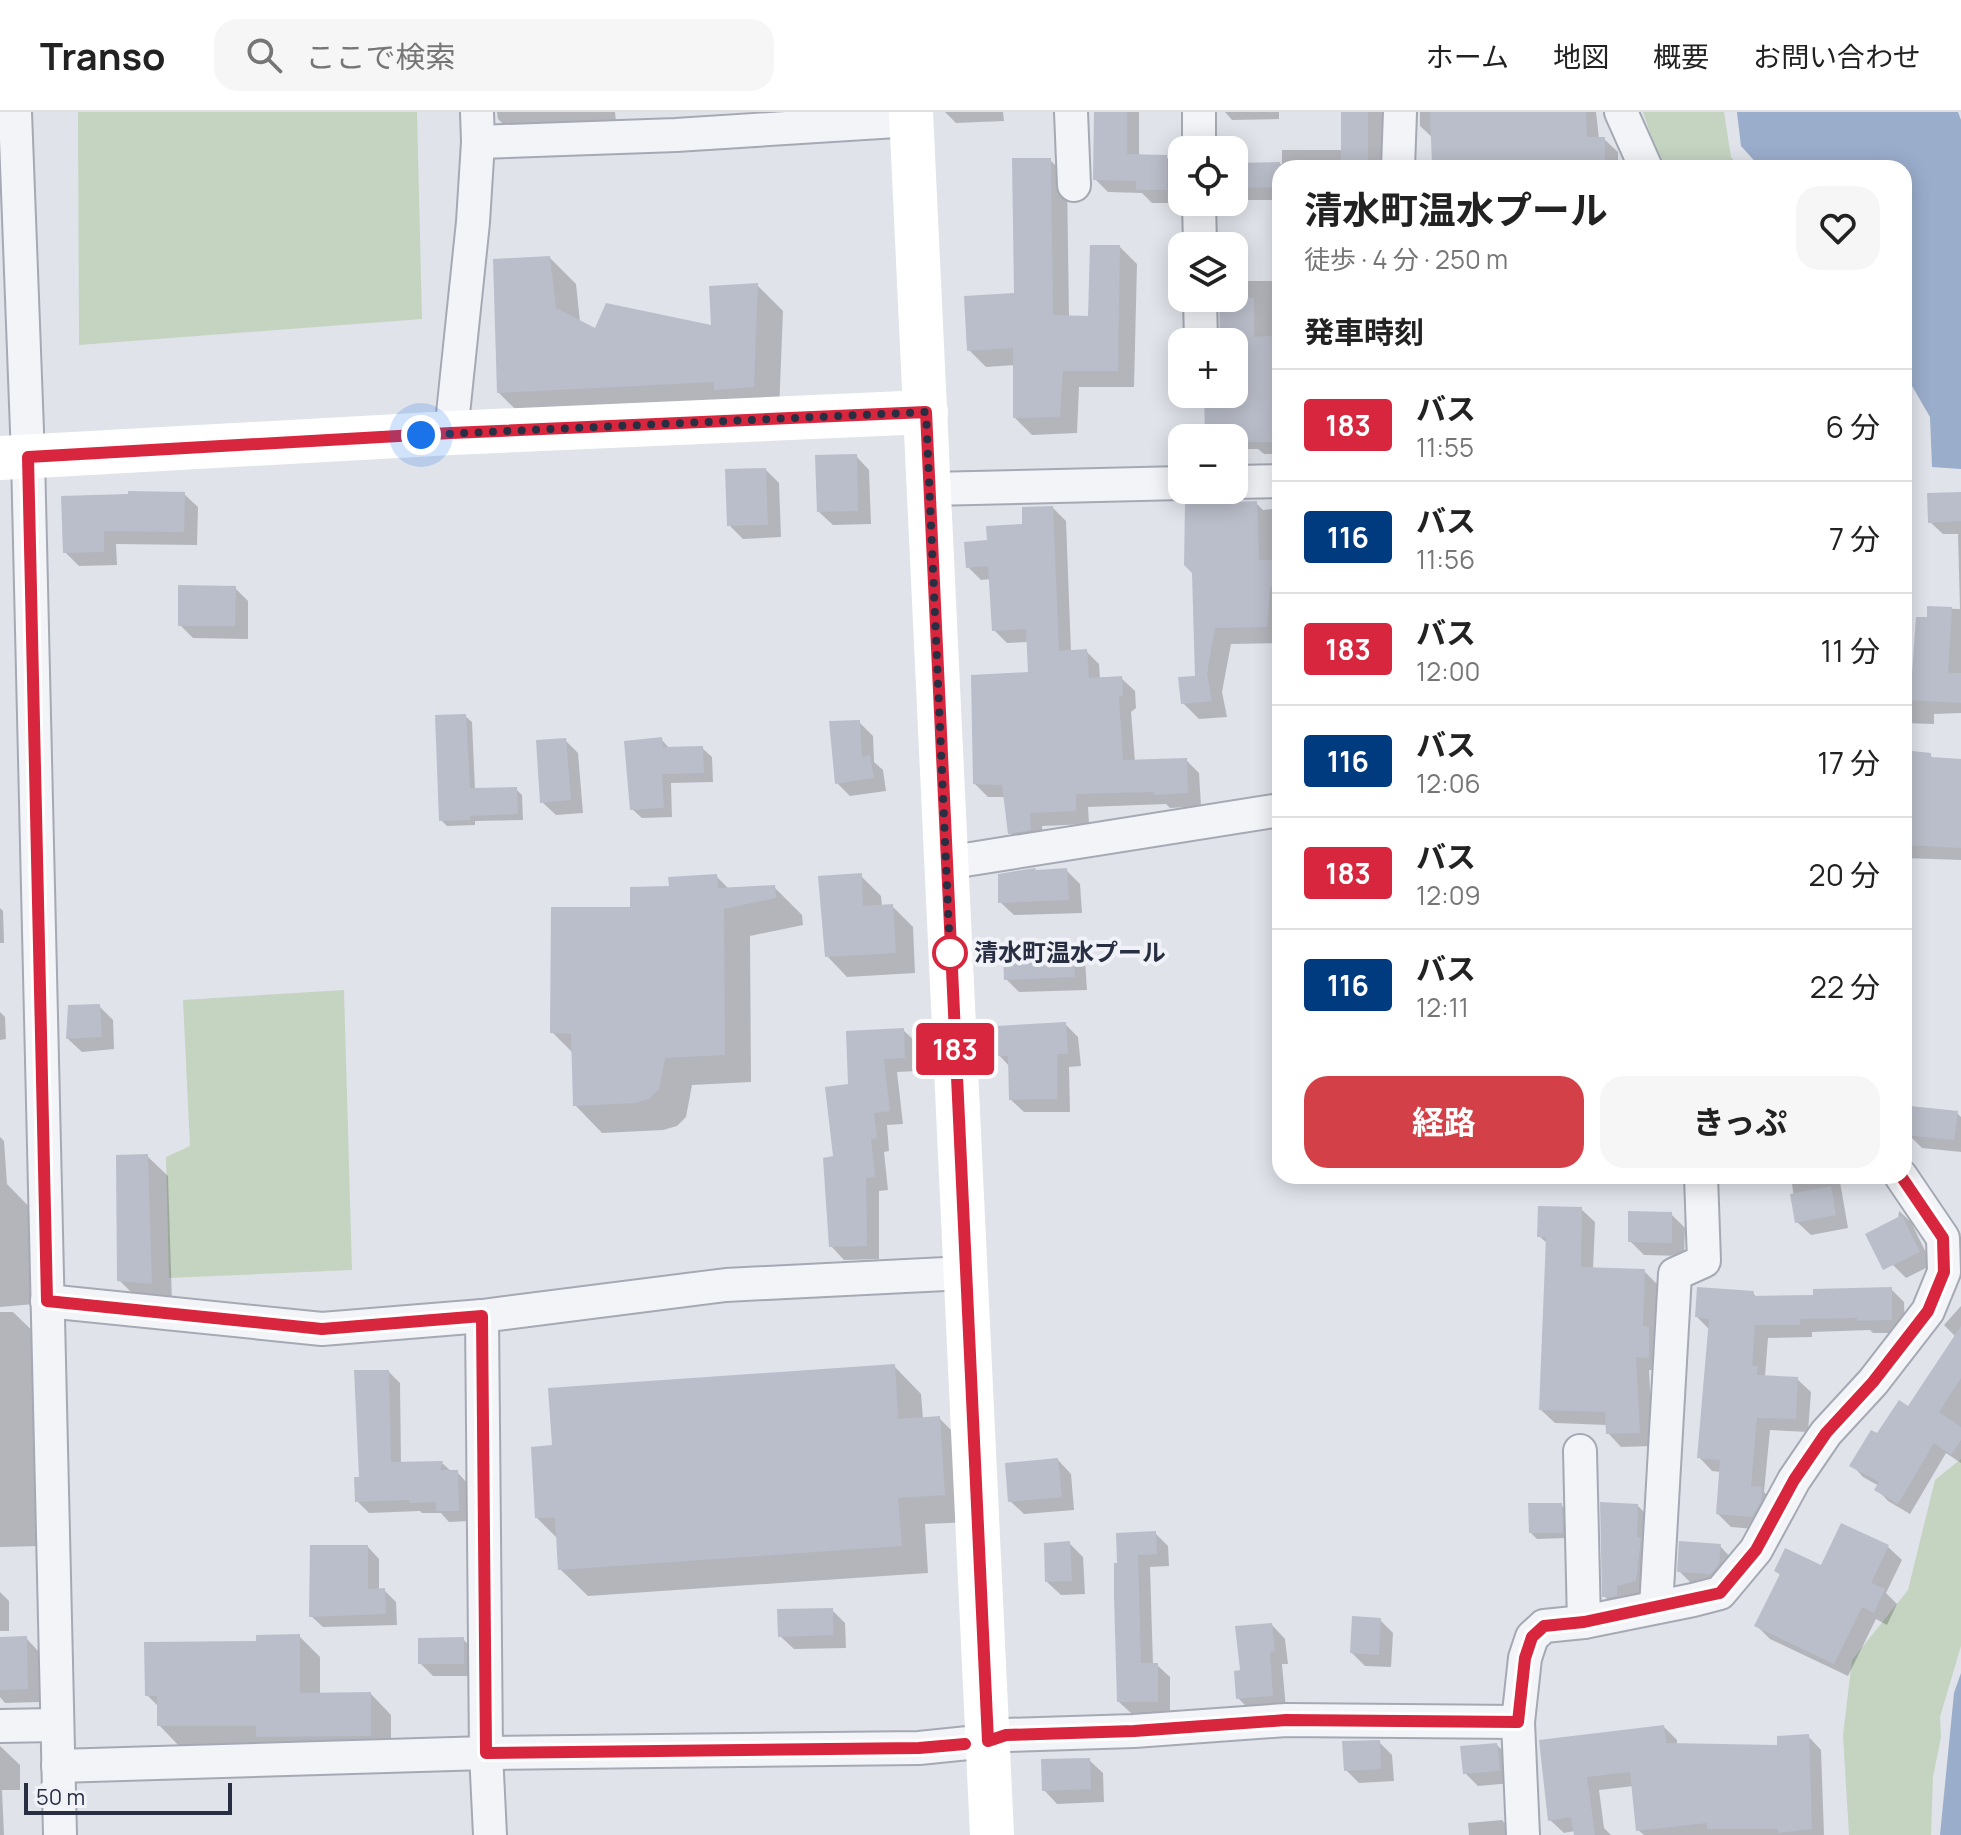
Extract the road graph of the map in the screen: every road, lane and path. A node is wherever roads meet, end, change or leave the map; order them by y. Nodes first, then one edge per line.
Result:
1 (15, 112) edge
2 (1071, 112) edge
3 (1199, 112) edge
4 (1400, 112) edge
5 (1621, 112) edge
6 (912, 116) edge
7 (478, 127) edge
8 (1199, 136) edge
9 (1398, 160) edge
10 (1642, 160) edge
11 (1074, 185) dead end
12 (926, 412) junction
13 (451, 433) junction
14 (14, 457) edge
15 (1272, 481) edge
16 (1248, 482) edge
17 (1168, 483) edge
18 (929, 489) junction
19 (1272, 811) edge
20 (946, 863) junction
21 (1701, 1184) edge
22 (1906, 1184) edge
23 (965, 1273) junction
24 (47, 1301) junction
25 (482, 1316) junction
26 (1580, 1451) dead end
27 (1656, 1607) junction
28 (1584, 1622) junction
29 (1518, 1722) junction
30 (55, 1725) junction
31 (0, 1726) edge
32 (988, 1741) junction
33 (486, 1753) junction
34 (58, 1766) junction
35 (60, 1835) edge
36 (490, 1835) edge
37 (992, 1835) edge
38 (1523, 1835) edge

1 - 14 street
2 - 11 street
3 - 8 street
4 - 9 street
5 - 10 street
6 - 7 street
6 - 12 street
7 - 13 street
12 - 13 street
12 - 18 street
13 - 14 street
14 - 24 street
15 - 16 street
17 - 18 street
18 - 20 street
19 - 20 street
20 - 23 street
21 - 27 street
22 - 27 street
23 - 25 street
23 - 32 street
24 - 25 street
24 - 30 street
25 - 33 street
26 - 28 street
27 - 28 street
28 - 29 street
29 - 32 street
29 - 38 street
30 - 31 street
30 - 34 street
32 - 33 street
32 - 37 street
33 - 34 street
33 - 36 street
34 - 35 street

